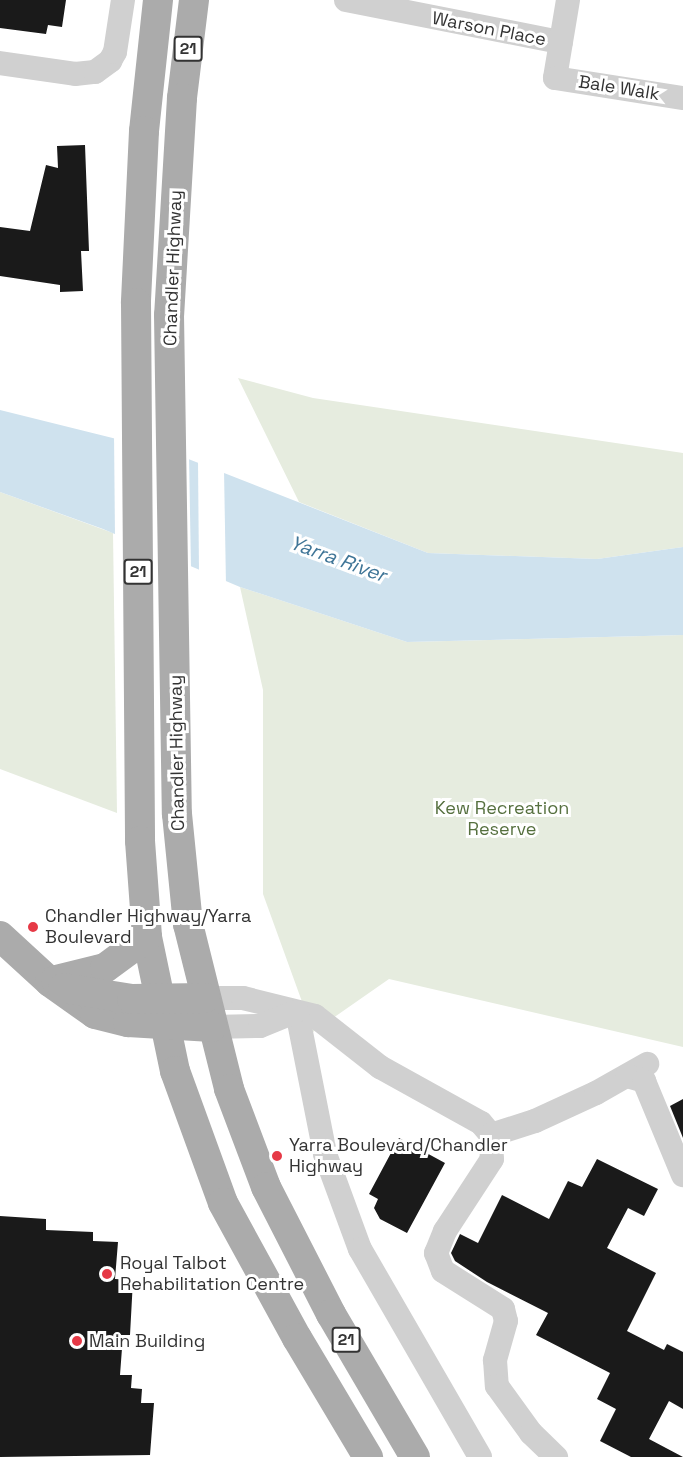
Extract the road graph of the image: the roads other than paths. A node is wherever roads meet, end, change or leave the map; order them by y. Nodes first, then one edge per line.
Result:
1 (123, 0) edge
2 (158, 0) edge
3 (194, 0) edge
4 (346, 0) edge
5 (568, 0) edge
6 (448, 10) edge
7 (561, 42) junction
8 (0, 63) edge
9 (683, 98) edge
10 (0, 936) edge
11 (147, 937) junction
12 (55, 985) junction
13 (205, 998) junction
14 (160, 1012) junction
15 (295, 1012) junction
16 (212, 1027) junction
17 (492, 1135) junction
18 (683, 1175) edge
19 (368, 1457) edge
20 (415, 1457) edge
21 (480, 1457) edge
22 (556, 1457) edge

1 - 8 street
2 - 11 main road, Chandler Highway / 21
3 - 13 main road, Chandler Highway / 21
4 - 6 street, Warson Place
5 - 7 street
6 - 7 street, Warson Place
7 - 9 street, Bale Walk
10 - 12 main road
11 - 12 main road
11 - 14 main road, Chandler Highway / 21
12 - 14 main road
13 - 14 main road
13 - 15 street
13 - 16 main road, Chandler Highway / 21
14 - 16 main road
14 - 19 main road, Chandler Highway / 21
15 - 16 street
15 - 17 street
15 - 21 street
16 - 20 main road, Chandler Highway / 21
17 - 18 street
17 - 22 street

